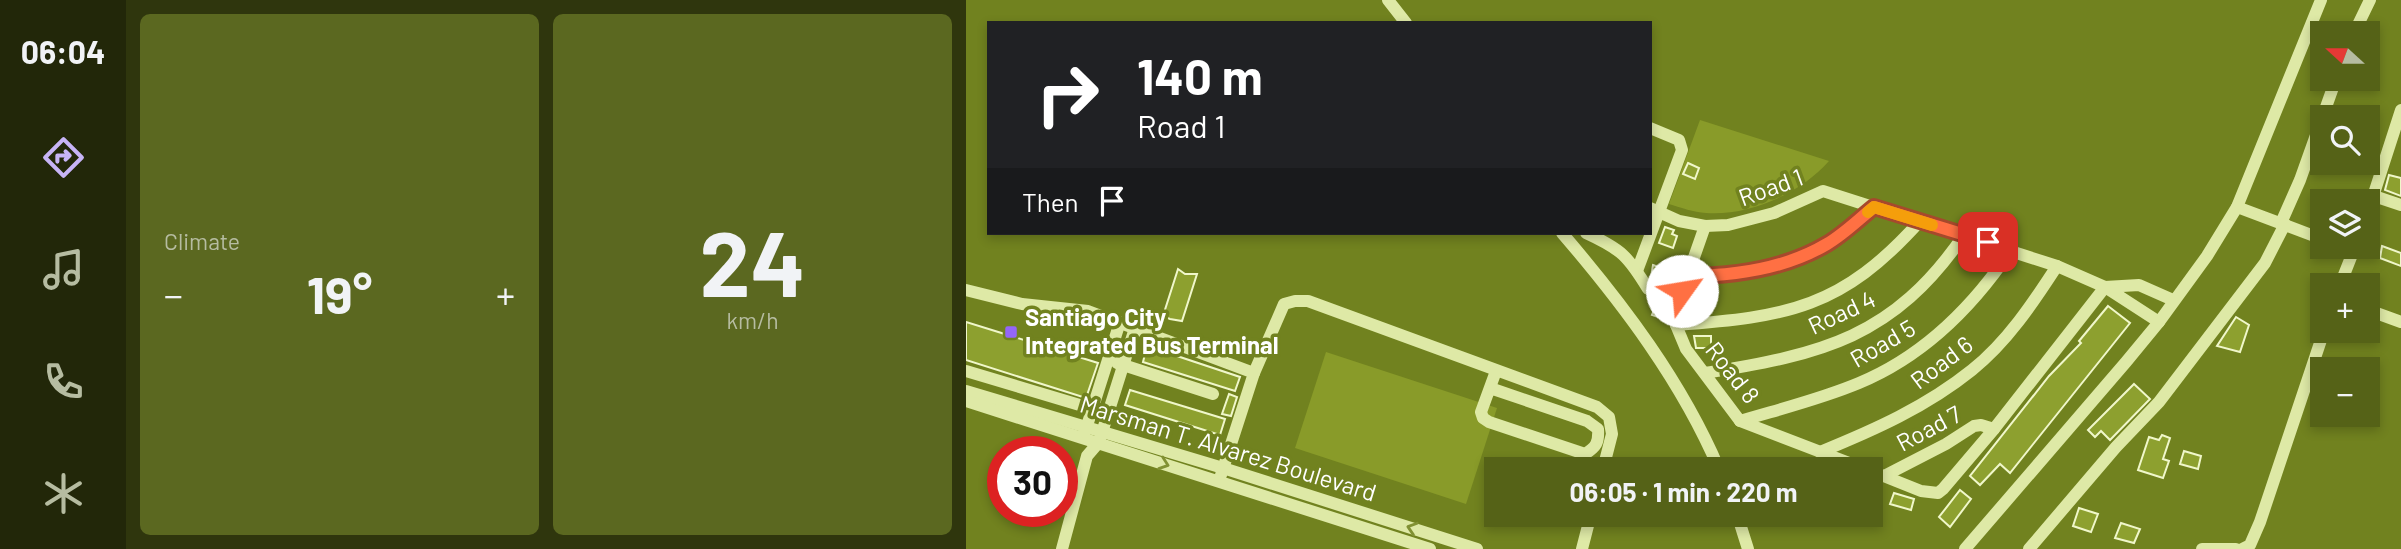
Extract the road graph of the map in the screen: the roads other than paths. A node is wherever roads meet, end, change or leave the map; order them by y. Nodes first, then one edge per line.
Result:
1 (1388, 0) edge
2 (2321, 0) edge
3 (2370, 0) edge
4 (1404, 21) edge
5 (2360, 21) edge
6 (2332, 91) edge
7 (2401, 110) edge
8 (1652, 129) edge
9 (2376, 189) edge
10 (2380, 198) edge
11 (2401, 205) edge
12 (2237, 206) junction
13 (1874, 207) junction
14 (1655, 210) edge
15 (1920, 222) junction
16 (2283, 224) junction
17 (1705, 226) junction
18 (2310, 234) edge
19 (1564, 235) edge
20 (1590, 235) edge
21 (1648, 235) edge
22 (1965, 235) junction
23 (2011, 250) junction
24 (2057, 266) junction
25 (1637, 271) junction
26 (1687, 276) junction
27 (2105, 286) junction
28 (1647, 289) dead end
29 (966, 290) edge
30 (2173, 300) junction
31 (2380, 314) edge
32 (2401, 321) edge
33 (1120, 322) junction
34 (2158, 322) junction
35 (1676, 325) junction
36 (1135, 328) junction
37 (2320, 343) edge
38 (1108, 361) junction
39 (1123, 365) junction
40 (966, 371) edge
41 (1496, 371) junction
42 (1254, 373) junction
43 (1705, 373) junction
44 (1490, 388) junction
45 (966, 391) edge
46 (1213, 394) dead end
47 (966, 401) edge
48 (1093, 409) junction
49 (1740, 421) junction
50 (1994, 429) junction
51 (1085, 432) junction
52 (1101, 437) junction
53 (1820, 452) junction
54 (1087, 456) junction
55 (1606, 457) edge
56 (1713, 457) edge
57 (1833, 457) edge
58 (1223, 468) junction
59 (1884, 476) joint
60 (1219, 483) junction
61 (1588, 527) edge
62 (1741, 527) edge
63 (1062, 549) edge
64 (1430, 549) edge
65 (1477, 549) edge
66 (1582, 549) edge
67 (1748, 549) edge
68 (1965, 549) edge
69 (2029, 549) edge
70 (2202, 549) edge
71 (2236, 549) edge
72 (2242, 549) edge

1 - 4 street
2 - 12 street
3 - 5 street
6 - 16 street
7 - 9 street
8 - 14 street
10 - 11 street
12 - 16 street
12 - 30 street
13 - 15 street, Road 1
13 - 17 street, Road 1
13 - 26 street
14 - 17 street, Road 1
15 - 22 street, Road 1
15 - 35 street
16 - 18 street
16 - 69 street
17 - 26 street
19 - 56 street
20 - 25 street
21 - 25 street
22 - 23 street, Road 1
22 - 43 street, Road 4
23 - 24 street, Road 1
23 - 49 street, Road 5
24 - 27 street, Road 1
24 - 53 street, Road 6
25 - 28 street
26 - 35 street
27 - 30 street
27 - 34 street
27 - 50 street
29 - 33 street
30 - 34 street
31 - 32 street
33 - 36 street
33 - 38 street
34 - 68 street
35 - 43 street, Road 8
36 - 39 street
36 - 42 street
37 - 72 street
38 - 39 street
38 - 48 street
39 - 46 street
39 - 52 street
40 - 48 street
41 - 42 street
41 - 44 street
41 - 55 street
42 - 58 street
43 - 49 street, Road 8
44 - 44 street
45 - 51 street, Marsman T. Alvarez Boulevard
47 - 51 street, Marsman T. Alvarez Boulevard
48 - 51 street
49 - 53 street, Road 8
50 - 59 street, Road 7
50 - 59 street
51 - 52 street, Marsman T. Alvarez Boulevard
51 - 54 street
52 - 54 street
52 - 58 street, Marsman T. Alvarez Boulevard
52 -> 60 street, Marsman T. Alvarez Boulevard
53 - 57 street, Road 8
54 - 63 street
58 - 60 street
65 -> 58 street, Marsman T. Alvarez Boulevard
60 - 64 street, Marsman T. Alvarez Boulevard
61 - 66 street
62 - 67 street
70 - 71 street

